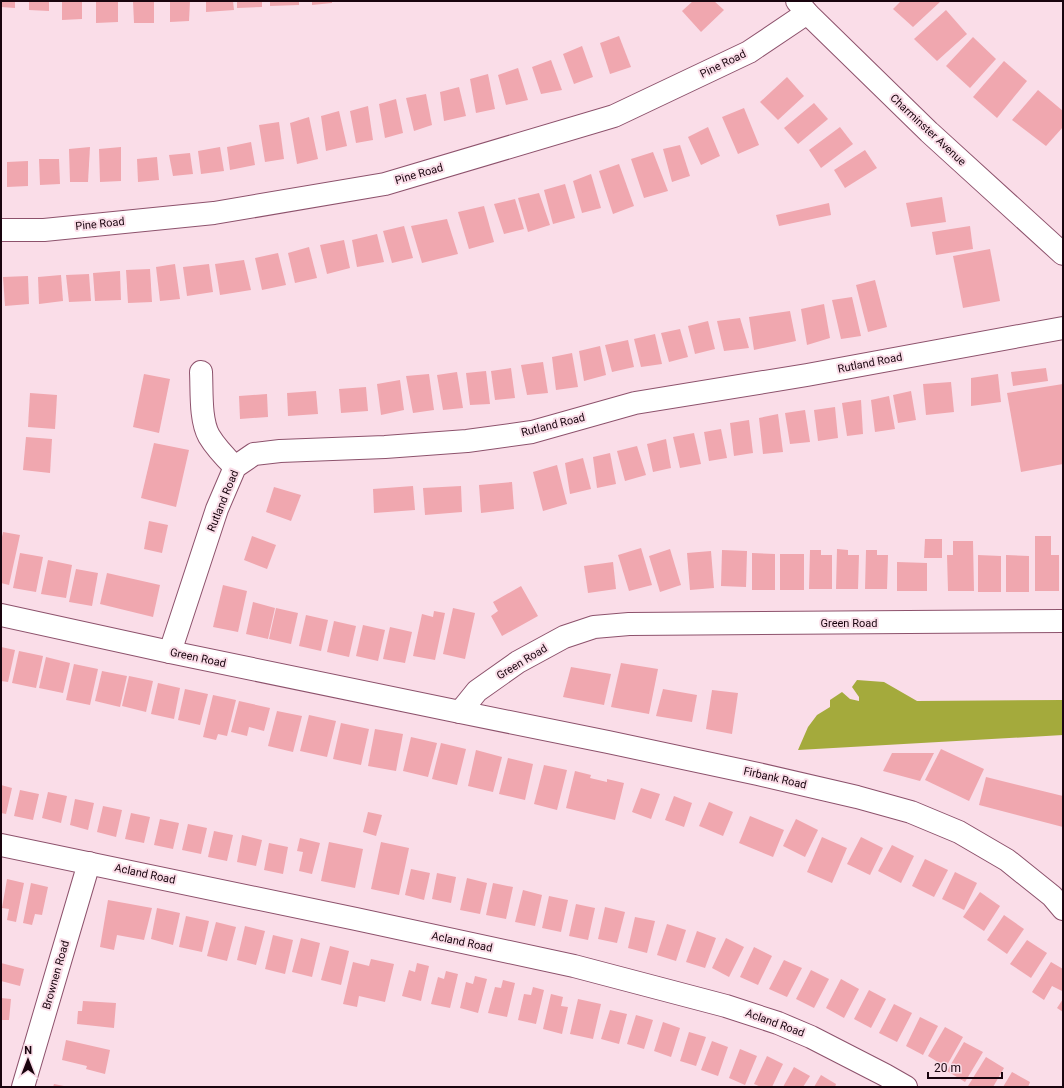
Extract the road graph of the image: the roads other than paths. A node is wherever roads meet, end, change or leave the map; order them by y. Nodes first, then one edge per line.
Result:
1 (802, 7) edge
2 (1, 230) edge
3 (1063, 254) edge
4 (1063, 328) edge
5 (201, 372) dead end
6 (235, 467) junction
7 (1, 615) edge
8 (1063, 621) edge
9 (170, 652) junction
10 (460, 712) junction
11 (1, 845) edge
12 (89, 863) junction
13 (1063, 909) edge
14 (23, 1087) edge
15 (906, 1087) edge

1 - 2 street, Pine Road
1 - 3 street, Charminster Avenue
4 - 6 street, Rutland Road
5 - 6 street
6 - 9 street, Rutland Road
7 - 9 street, Green Road
8 - 10 street, Green Road
9 - 10 street, Green Road
10 - 13 street, Firbank Road
11 - 12 street, Acland Road
12 - 14 street, Brownen Road
12 - 15 street, Acland Road

